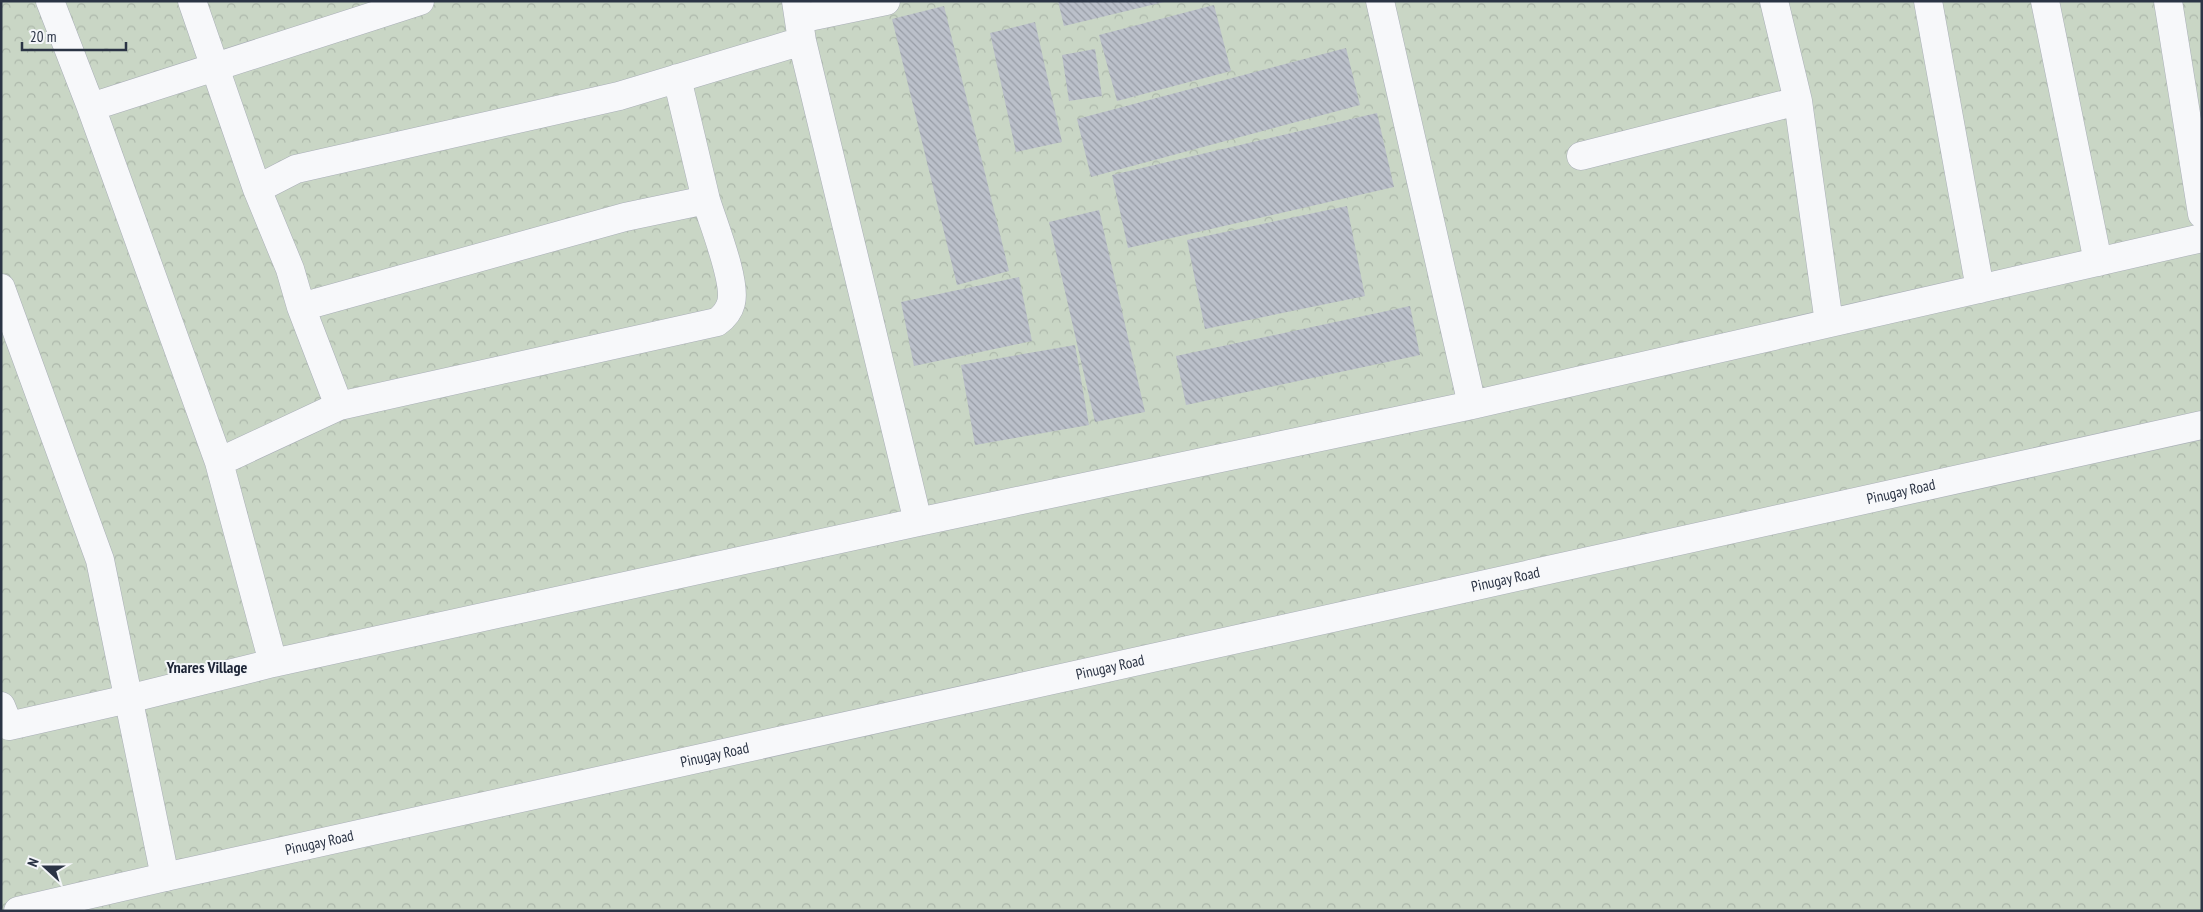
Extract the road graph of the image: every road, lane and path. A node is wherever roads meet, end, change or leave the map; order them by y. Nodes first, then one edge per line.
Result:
1 (50, 1) edge
2 (192, 1) edge
3 (420, 1) edge
4 (886, 1) edge
5 (1380, 1) edge
6 (1774, 1) edge
7 (1928, 1) edge
8 (2045, 1) edge
9 (2168, 1) edge
10 (799, 20) edge
11 (214, 67) junction
12 (677, 78) junction
13 (1798, 101) junction
14 (92, 107) junction
15 (1581, 156) dead end
16 (257, 189) junction
17 (706, 200) junction
18 (2202, 214) edge
19 (2202, 238) edge
20 (2098, 262) junction
21 (1, 288) edge
22 (1980, 289) junction
23 (301, 307) junction
24 (1829, 323) junction
25 (1472, 405) junction
26 (339, 406) junction
27 (2202, 425) edge
28 (219, 462) junction
29 (918, 522) junction
30 (273, 663) junction
31 (128, 699) junction
32 (1, 706) edge
33 (165, 876) junction
34 (18, 911) edge

1 - 14 street
2 - 11 street
3 - 11 street
4 - 10 street
5 - 25 street
6 - 13 street
7 - 22 street
8 - 20 street
9 - 18 street
10 - 12 street
10 - 29 street
11 - 14 street
11 - 16 street
12 - 16 street
12 - 17 street
13 - 15 street
13 - 24 street
14 - 28 street
16 - 23 street
17 - 23 street
17 - 26 street
19 - 20 street
20 - 22 street
21 - 31 street
22 - 24 street
23 - 26 street
24 - 25 street
25 - 29 street
26 - 28 street
27 - 33 street, Pinugay Road
28 - 30 street
29 - 30 street
30 - 31 street
31 - 32 street
31 - 33 street
33 - 34 street, Pinugay Road

